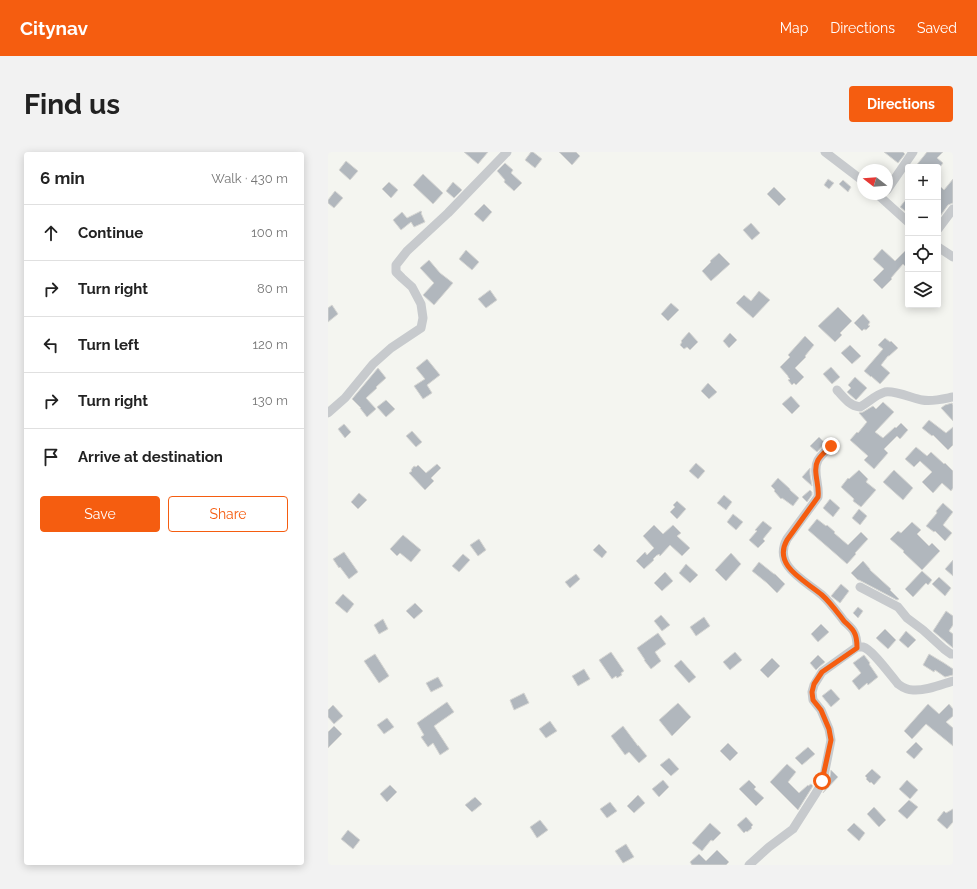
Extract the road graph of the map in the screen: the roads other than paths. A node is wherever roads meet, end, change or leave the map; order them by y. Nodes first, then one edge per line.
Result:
1 (507, 152) edge
2 (825, 152) edge
3 (913, 152) edge
4 (857, 176) edge
5 (893, 181) edge
6 (886, 200) edge
7 (953, 210) edge
8 (905, 219) edge
9 (941, 225) edge
10 (941, 249) edge
11 (953, 257) edge
12 (837, 390) dead end
13 (953, 397) edge
14 (328, 413) edge
15 (831, 446) dead end
16 (860, 587) dead end
17 (857, 648) junction
18 (953, 654) edge
19 (953, 681) edge
20 (749, 865) edge

1 - 14 street
2 - 4 street
3 - 5 street
6 - 8 street
7 - 9 street
10 - 11 street
12 - 13 street
15 - 17 street
16 - 18 street
17 - 19 street
17 - 20 street

